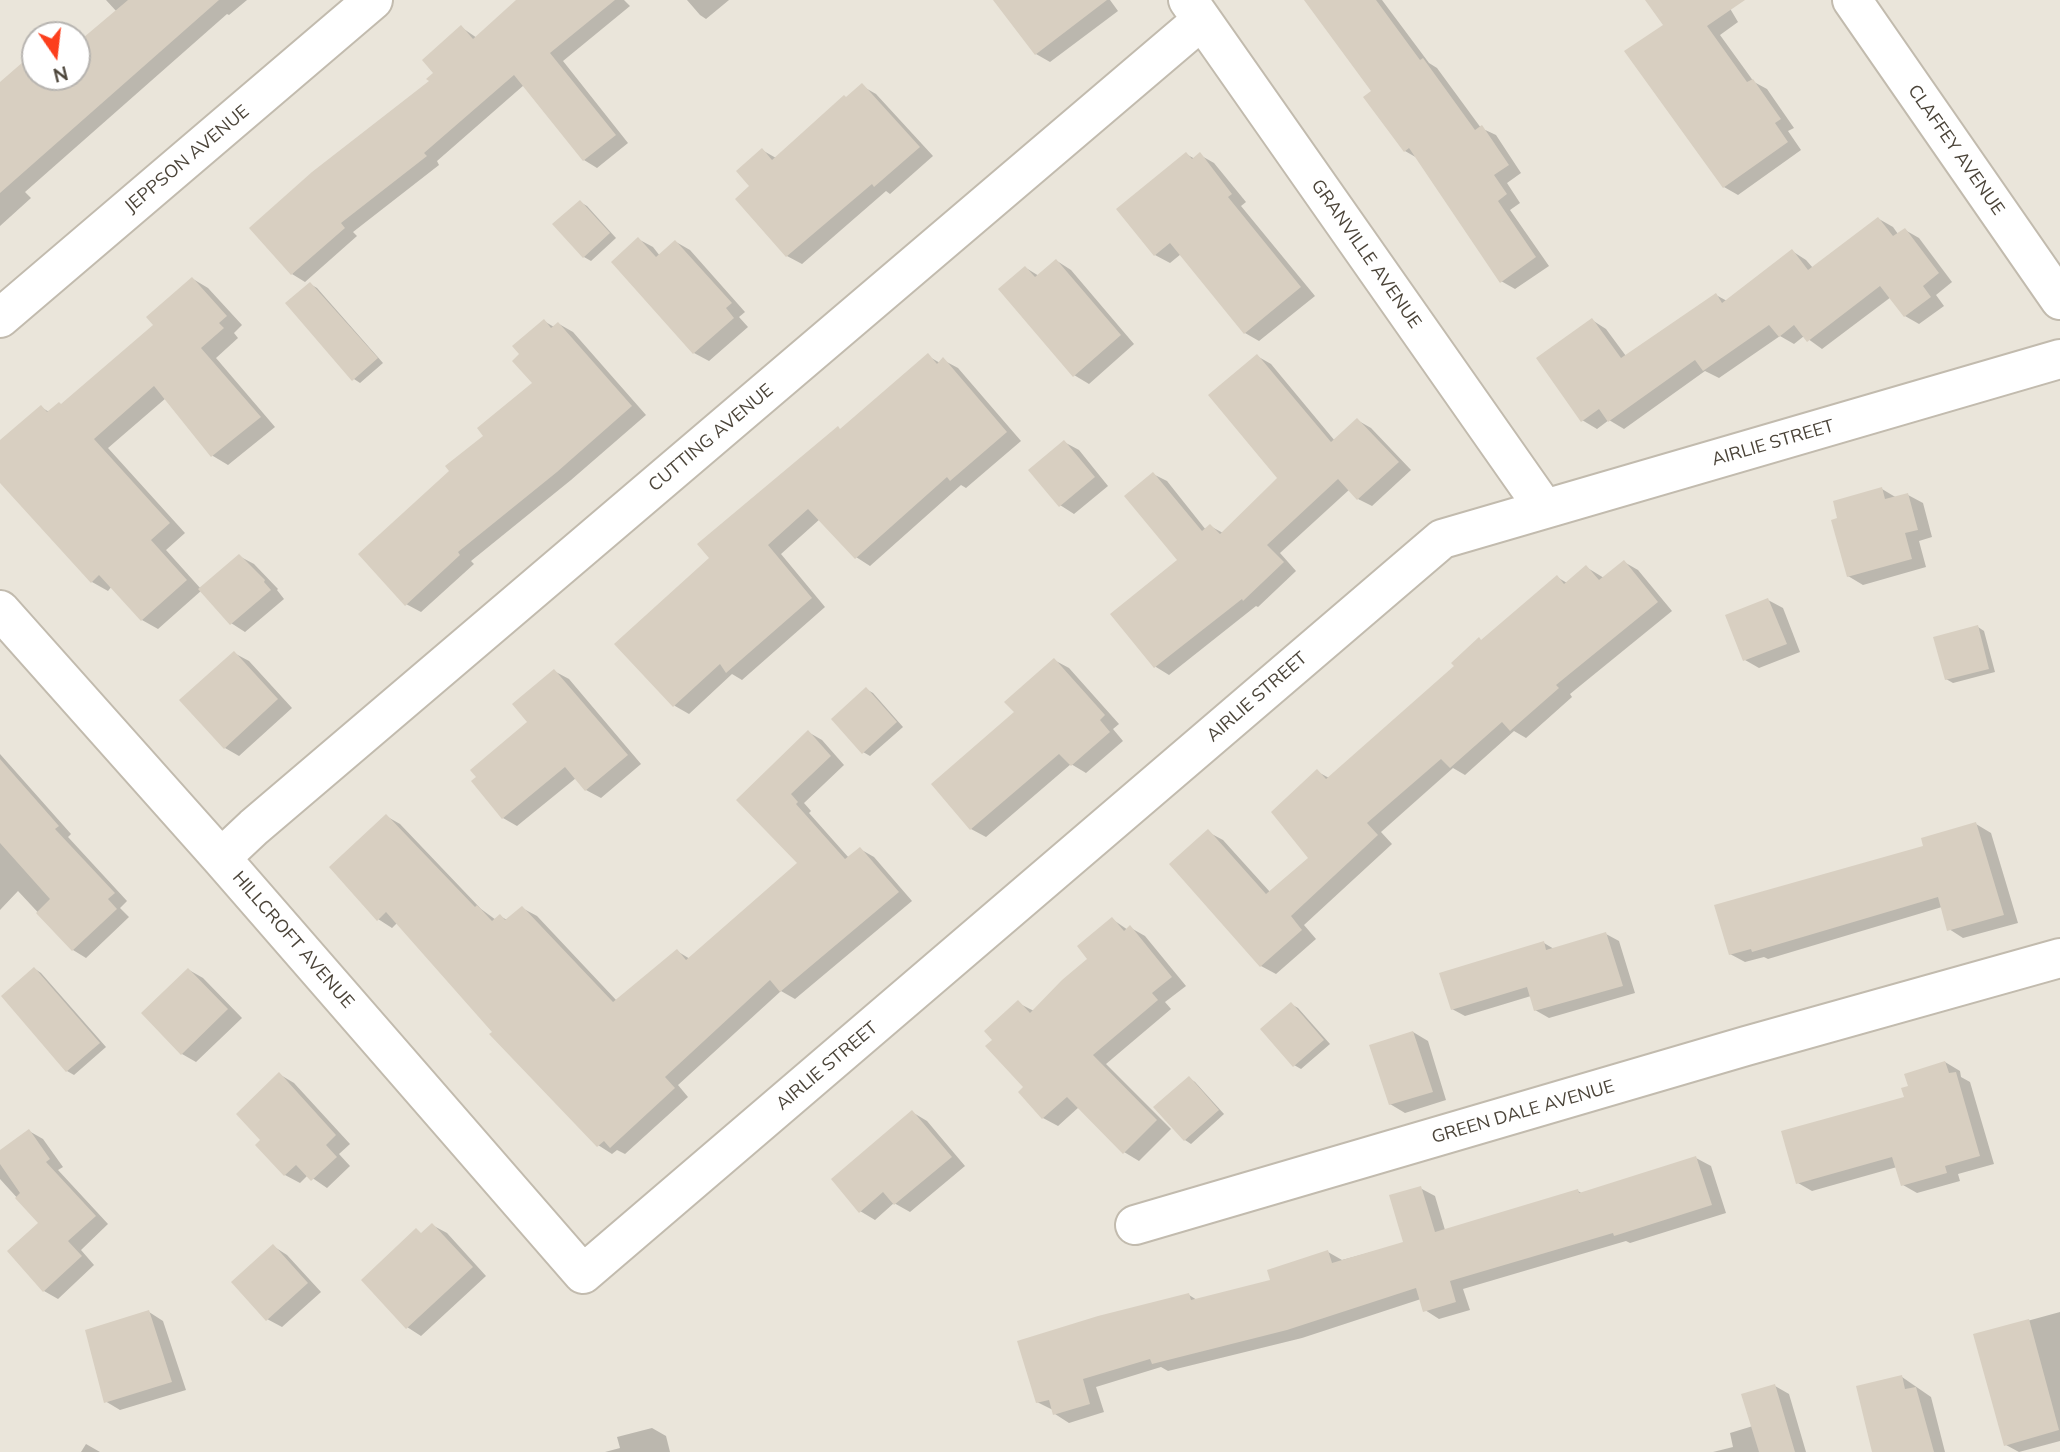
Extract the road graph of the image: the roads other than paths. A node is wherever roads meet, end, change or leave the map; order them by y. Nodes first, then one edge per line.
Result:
1 (373, 0) edge
2 (1852, 0) edge
3 (1195, 10) edge
4 (2060, 300) edge
5 (0, 318) edge
6 (2060, 359) edge
7 (1544, 508) junction
8 (0, 610) edge
9 (222, 858) junction
10 (2060, 958) edge
11 (1135, 1225) dead end
12 (583, 1274) joint

1 - 5 street, JEPPSON AVENUE
2 - 4 street, CLAFFEY AVENUE
3 - 7 street, GRANVILLE AVENUE
3 - 9 street, CUTTING AVENUE
6 - 7 street, AIRLIE STREET
7 - 12 street, AIRLIE STREET
8 - 9 street, HILLCROFT AVENUE
9 - 12 street, HILLCROFT AVENUE
10 - 11 street, GREEN DALE AVENUE

